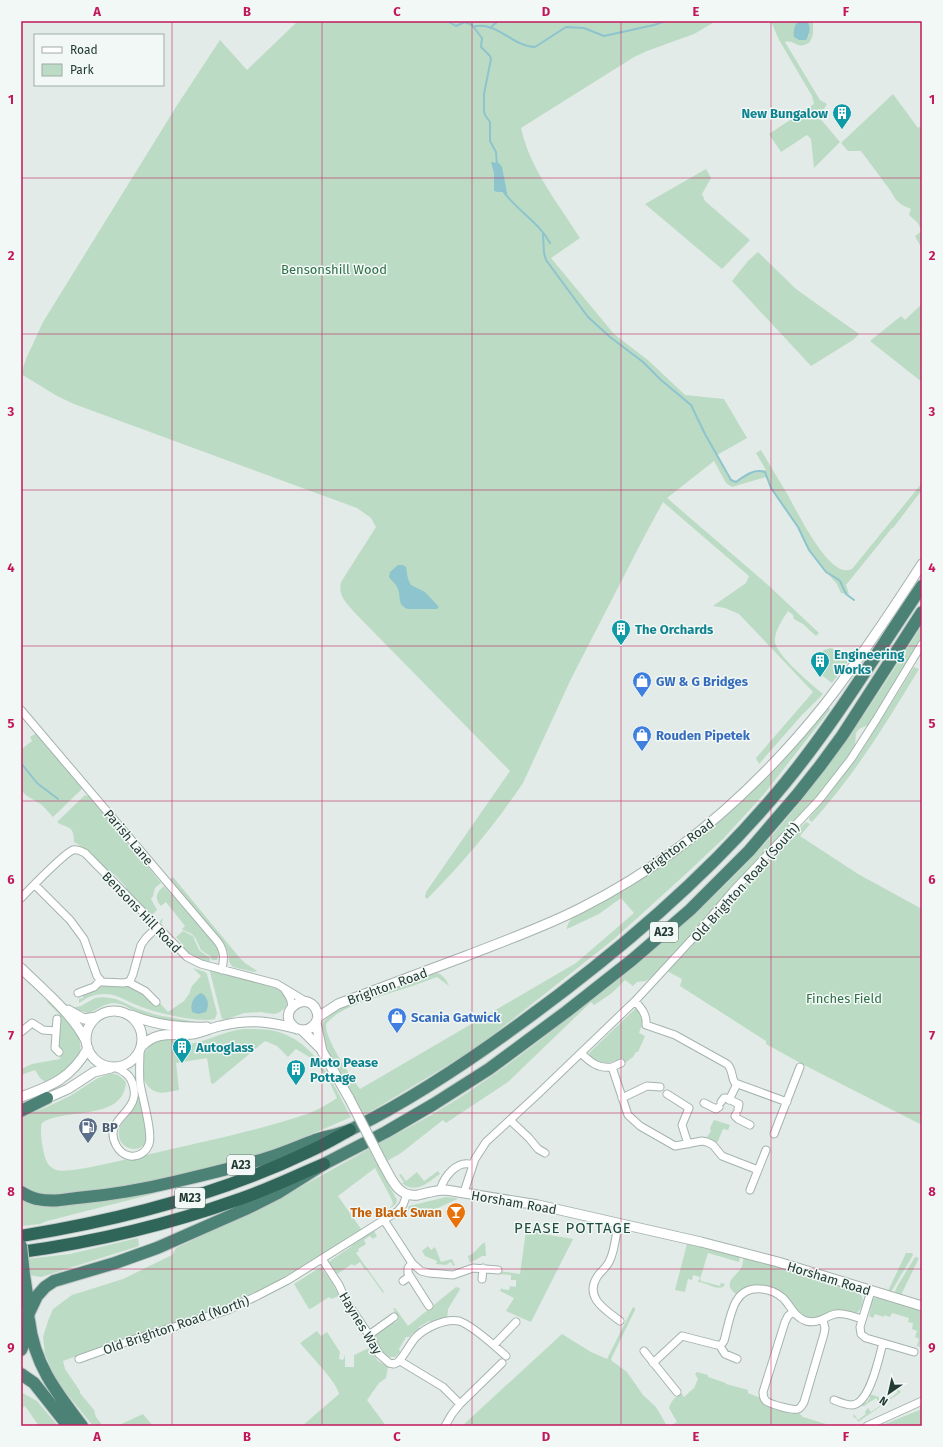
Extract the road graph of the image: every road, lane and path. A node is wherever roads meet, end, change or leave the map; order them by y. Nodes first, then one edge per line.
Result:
1 (922, 564) edge
2 (922, 586) edge
3 (922, 612) edge
4 (922, 644) edge
5 (21, 710) edge
6 (35, 885) junction
7 (21, 898) edge
8 (157, 927) junction
9 (21, 968) edge
10 (222, 970) junction
11 (100, 981) junction
12 (128, 982) junction
13 (283, 988) junction
14 (78, 993) dead end
15 (635, 1001) junction
16 (156, 1002) dead end
17 (57, 1003) junction
18 (309, 1003) junction
19 (338, 1004) junction
20 (290, 1010) junction
21 (129, 1014) junction
22 (96, 1017) junction
23 (57, 1019) dead end
24 (317, 1020) junction
25 (265, 1022) junction
26 (218, 1026) junction
27 (300, 1030) junction
28 (56, 1031) junction
29 (21, 1032) edge
30 (87, 1044) junction
31 (141, 1048) junction
32 (322, 1050) junction
33 (59, 1052) dead end
34 (581, 1053) junction
35 (621, 1063) dead end
36 (612, 1067) junction
37 (114, 1068) junction
38 (800, 1068) dead end
39 (737, 1084) junction
40 (660, 1087) dead end
41 (667, 1094) dead end
42 (21, 1097) edge
43 (47, 1098) joint
44 (622, 1098) junction
45 (726, 1101) junction
46 (787, 1102) junction
47 (704, 1103) dead end
48 (21, 1110) edge
49 (510, 1120) junction
50 (750, 1125) dead end
51 (350, 1130) junction
52 (774, 1134) dead end
53 (688, 1144) junction
54 (766, 1150) dead end
55 (539, 1152) dead end
56 (324, 1164) junction
57 (473, 1165) junction
58 (758, 1170) junction
59 (440, 1190) junction
60 (750, 1190) dead end
61 (21, 1192) edge
62 (464, 1192) junction
63 (406, 1194) junction
64 (384, 1220) junction
65 (618, 1223) junction
66 (21, 1236) edge
67 (21, 1246) edge
68 (21, 1252) edge
69 (322, 1259) junction
70 (412, 1263) junction
71 (483, 1268) junction
72 (497, 1270) dead end
73 (410, 1276) junction
74 (482, 1279) dead end
75 (403, 1281) dead end
76 (871, 1291) junction
77 (429, 1306) dead end
78 (922, 1306) edge
79 (793, 1312) junction
80 (394, 1317) dead end
81 (29, 1318) junction
82 (862, 1319) junction
83 (823, 1320) junction
84 (620, 1321) dead end
85 (516, 1322) dead end
86 (369, 1335) junction
87 (883, 1343) junction
88 (494, 1345) junction
89 (720, 1346) junction
90 (21, 1350) edge
91 (644, 1351) dead end
92 (914, 1352) dead end
93 (506, 1356) dead end
94 (79, 1359) dead end
95 (737, 1359) dead end
96 (400, 1360) junction
97 (502, 1363) dead end
98 (653, 1363) junction
99 (21, 1374) edge
100 (677, 1392) dead end
101 (834, 1400) dead end
102 (922, 1401) edge
103 (460, 1404) junction
104 (68, 1426) edge
105 (82, 1426) edge
106 (445, 1426) edge
107 (867, 1426) edge

1 - 19 street, Brighton Road
2 - 51 highway, A23
3 - 56 highway, A23
4 - 15 street, Old Brighton Road (South)
5 - 10 street, Parish Lane
6 - 7 street, Bensons Hill Road
6 - 8 street, Bensons Hill Road
6 - 11 street
8 - 10 street, Bensons Hill Road
8 - 12 street
9 - 17 street
10 - 13 street, Bensons Hill Road
11 - 12 street
11 - 14 street
12 - 16 street
13 - 18 street, Bensons Hill Road
13 - 20 street
15 - 34 street, Old Brighton Road (South)
15 - 39 street
17 - 22 street
17 - 30 street
18 - 19 street, Brighton Road
18 - 20 street
18 - 24 street
19 - 24 street, Brighton Road
20 - 25 street
20 - 27 street
21 - 22 street
21 - 26 street
21 - 31 street
22 - 30 street
23 - 28 street
24 - 27 street
24 - 32 street
25 - 26 street
25 - 27 street
26 - 31 street
27 - 32 street
28 - 29 street
28 - 33 street
30 - 37 street
30 - 42 street
31 - 37 street
31 - 37 street
32 - 63 street, bridge
34 - 36 street
34 - 49 street, Old Brighton Road (South)
35 - 36 street
36 - 44 street
37 - 43 street
38 - 46 street
39 - 45 street
39 - 46 street
40 - 44 street
41 - 53 street
43 - 48 highway
44 - 53 street
45 - 47 street
45 - 50 street
46 - 52 street
49 - 55 street
49 - 57 street, Old Brighton Road (South)
51 - 61 highway, A23
51 - 66 highway, M23
53 - 58 street
54 - 58 street
56 - 68 highway, M23
56 - 81 highway, A23
57 - 59 street
57 - 62 street, Old Brighton Road (South)
58 - 60 street
59 - 62 street, Horsham Road
59 - 63 street, Horsham Road
62 - 65 street, Horsham Road
63 - 64 street, Old Brighton Road (North)
64 - 69 street, Old Brighton Road (North)
64 - 70 street
65 - 76 street, Horsham Road
65 - 84 street
67 - 81 highway, bridge
69 - 86 street, Haynes Way
69 - 94 street, Old Brighton Road (North)
70 - 71 street
70 - 73 street
71 - 72 street
71 - 74 street
73 - 75 street
73 - 77 street
76 - 78 street, Horsham Road
76 - 82 street
79 - 83 street
79 - 83 street
79 - 89 street
80 - 86 street
81 - 90 highway
81 - 105 highway
82 - 83 street
82 - 87 street
85 - 88 street
86 - 96 street, Haynes Way
87 - 92 street
87 - 101 street
88 - 93 street, Haynes Way
88 - 96 street, Haynes Way
89 - 95 street
89 - 98 street
91 - 98 street
96 - 103 street
97 - 103 street
98 - 100 street
99 - 104 highway
102 - 107 street
103 - 106 street

